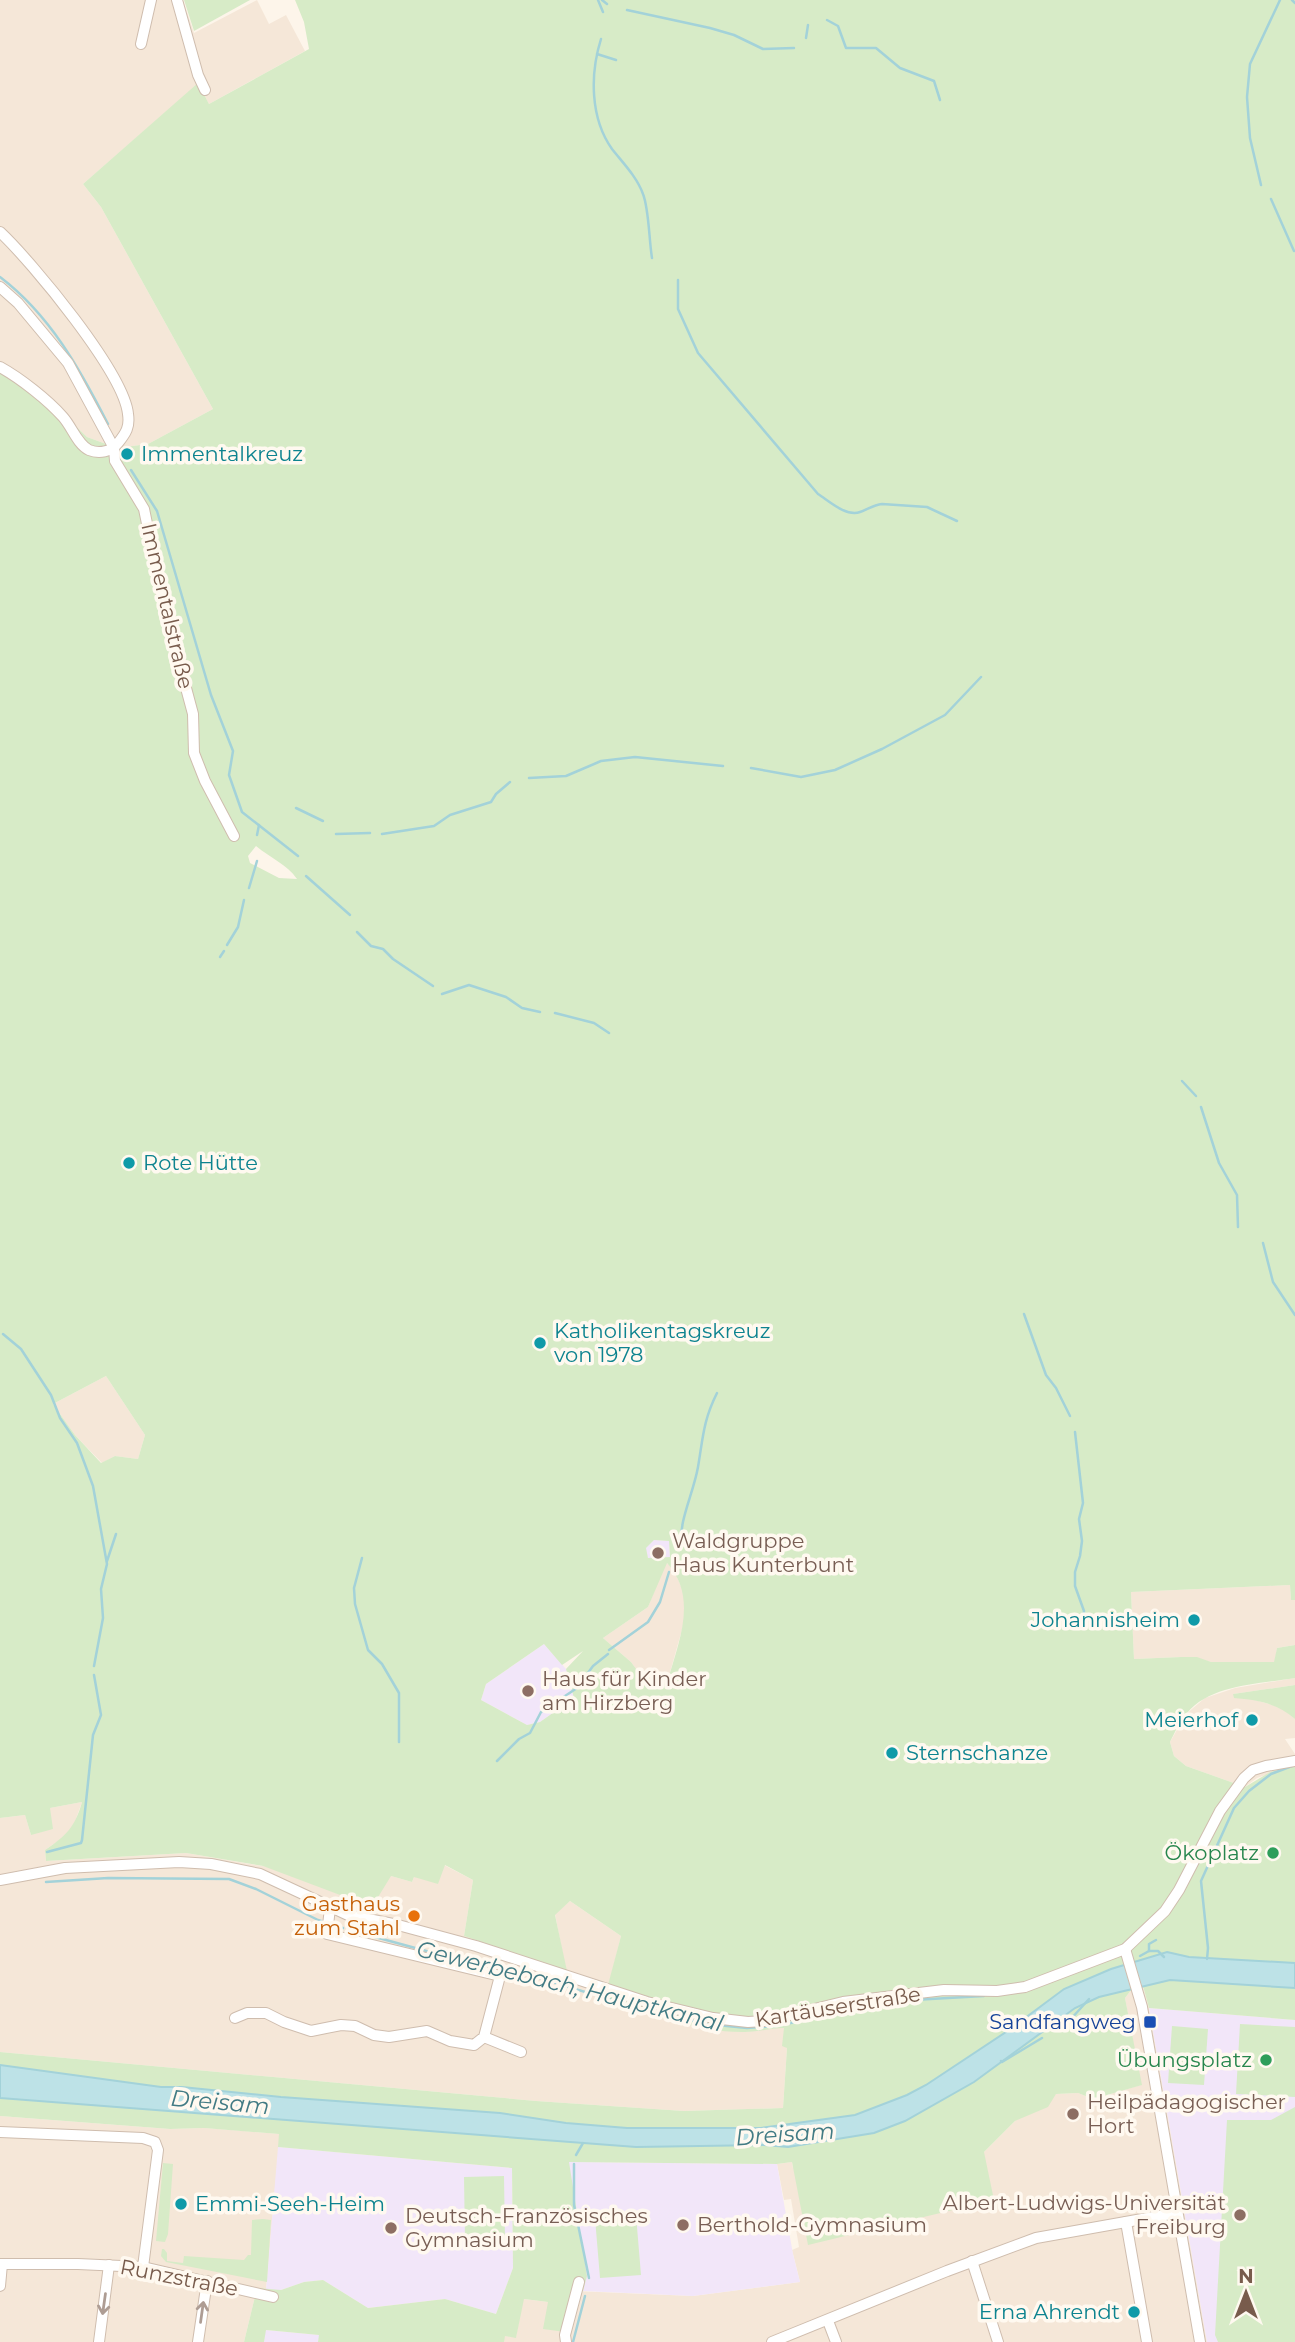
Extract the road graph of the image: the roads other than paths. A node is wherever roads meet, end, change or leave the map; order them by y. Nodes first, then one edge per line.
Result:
1 (151, 0) edge
2 (177, 0) edge
3 (141, 44) dead end
4 (205, 90) dead end
5 (0, 232) edge
6 (0, 287) edge
7 (0, 367) edge
8 (114, 448) junction
9 (234, 836) dead end
10 (1291, 1761) edge
11 (3, 1877) edge
12 (329, 1911) junction
13 (1126, 1953) junction
14 (234, 2018) dead end
15 (484, 2037) junction
16 (521, 2052) dead end
17 (0, 2132) edge
18 (1176, 2213) junction
19 (1126, 2222) junction
20 (972, 2261) junction
21 (1, 2264) edge
22 (109, 2265) junction
23 (143, 2267) junction
24 (207, 2281) junction
25 (579, 2282) dead end
26 (0, 2286) edge
27 (273, 2297) dead end
28 (828, 2321) junction
29 (99, 2342) edge
30 (198, 2342) edge
31 (566, 2342) edge
32 (772, 2342) edge
33 (836, 2342) edge
34 (998, 2342) edge
35 (1147, 2342) edge
36 (1200, 2342) edge

1 - 3 street
2 - 4 street
5 - 8 street
6 - 8 street, Immentalstraße
7 - 8 street
8 - 9 street, Immentalstraße
10 - 13 street, Kartäuserstraße
11 - 12 street, Kartäuserstraße
12 - 13 street, Kartäuserstraße
12 - 15 street
13 - 18 street
14 - 15 street
15 - 16 street
17 - 23 street
18 - 19 street
18 - 36 street
19 - 20 street
19 - 35 street
20 - 28 street
20 - 34 street
21 - 22 street, Runzstraße
21 - 26 street
22 - 23 street, Runzstraße
22 -> 29 street
23 - 24 street, Runzstraße
24 - 27 street, Runzstraße
30 -> 24 street
25 - 31 street
28 - 32 street
28 - 33 street

